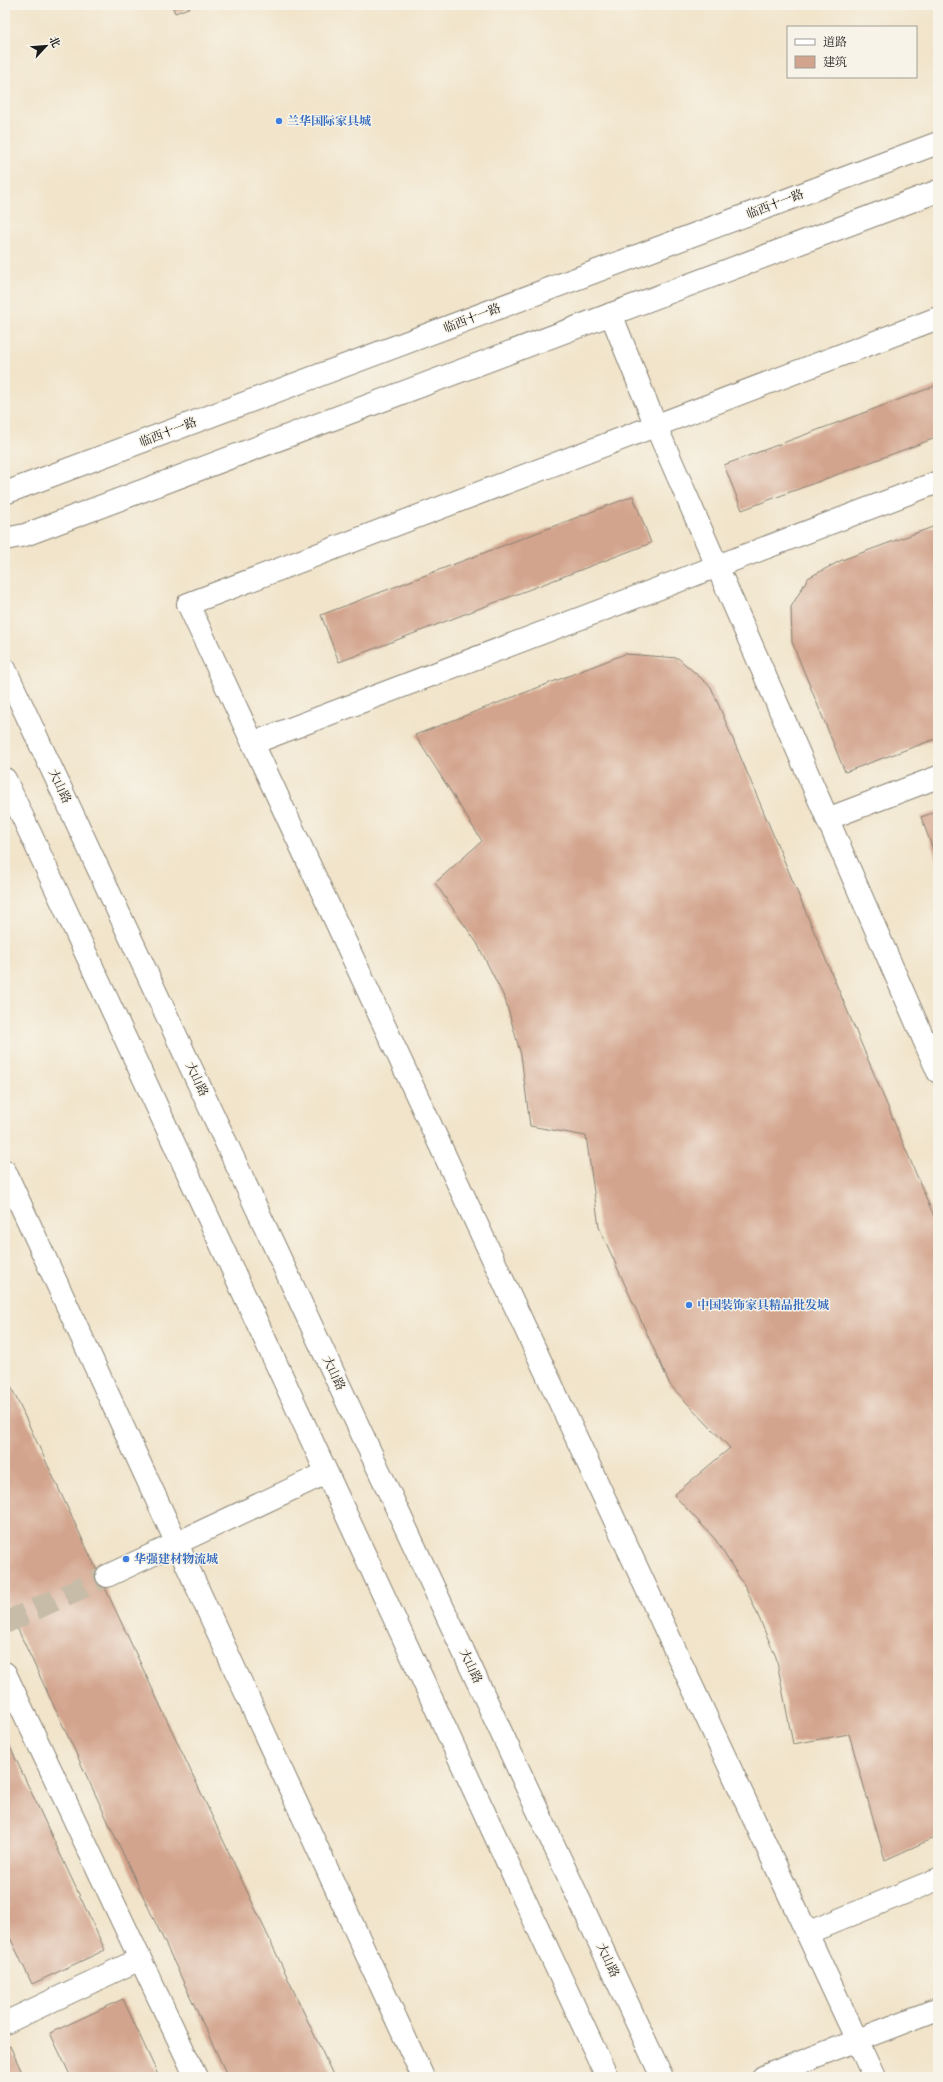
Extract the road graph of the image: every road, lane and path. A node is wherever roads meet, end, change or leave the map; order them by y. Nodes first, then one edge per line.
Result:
1 (938, 143) edge
2 (938, 191) edge
3 (611, 314) junction
4 (938, 318) edge
5 (655, 424) junction
6 (938, 482) edge
7 (5, 493) edge
8 (5, 539) edge
9 (718, 567) junction
10 (5, 669) edge
11 (253, 743) junction
12 (938, 777) edge
13 (8, 793) edge
14 (827, 819) junction
15 (938, 1072) edge
16 (5, 1171) edge
17 (326, 1473) junction
18 (177, 1544) junction
19 (106, 1576) tunnel mouth
20 (5, 1673) edge
21 (938, 1879) edge
22 (807, 1933) junction
23 (140, 1959) junction
24 (938, 2009) edge
25 (5, 2023) edge
26 (857, 2040) junction
27 (196, 2077) edge
28 (423, 2077) edge
29 (607, 2077) edge
30 (662, 2077) edge
31 (762, 2077) edge
32 (874, 2077) edge

1 - 7 main road, 临西十一路
2 - 3 main road
3 - 5 main road
3 - 8 main road
4 - 5 main road
5 - 9 main road
5 - 11 main road
6 - 9 main road
9 - 11 main road
9 - 14 main road
10 - 30 main road, 大山路
11 - 22 main road
12 - 14 main road
13 - 17 main road
14 - 15 main road
16 - 18 main road
17 - 18 main road
17 - 29 main road
18 - 19 main road
18 - 28 main road
20 - 23 main road
21 - 22 main road
22 - 26 main road
23 - 25 main road
23 - 27 main road
24 - 26 main road
26 - 31 main road
26 - 32 main road

